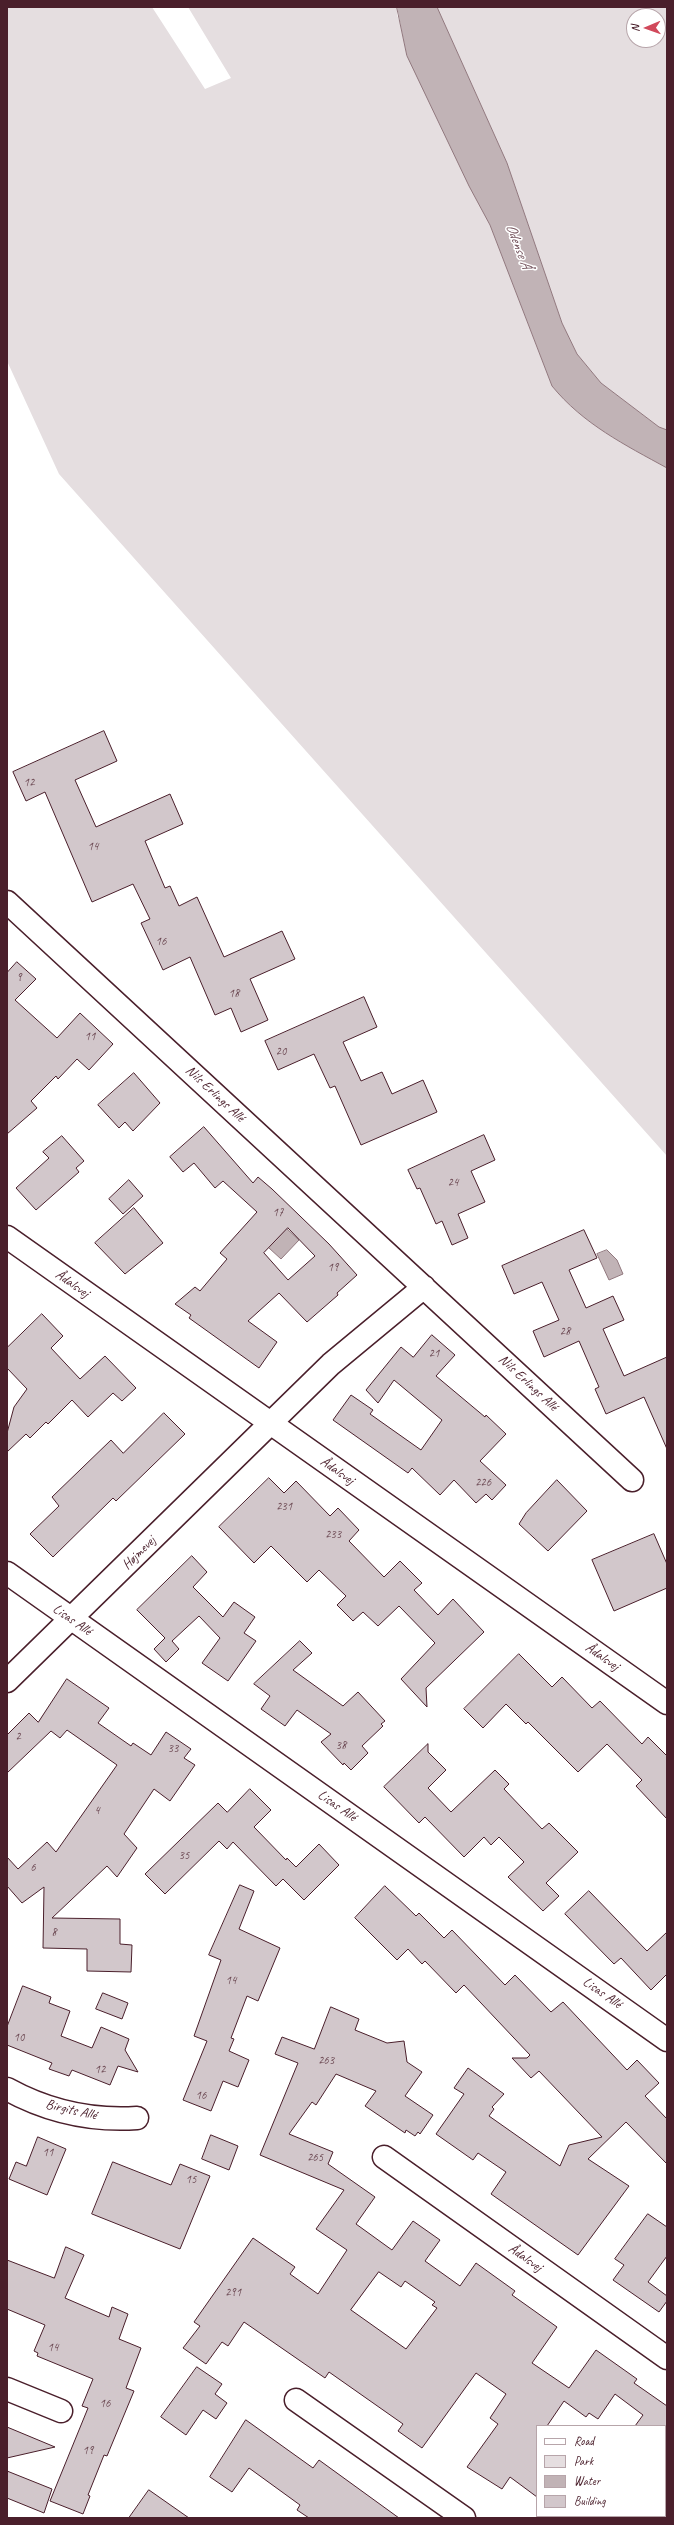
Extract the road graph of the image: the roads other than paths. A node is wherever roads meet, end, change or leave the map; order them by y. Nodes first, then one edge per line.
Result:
1 (7, 902) edge
2 (7, 1237) edge
3 (424, 1287) junction
4 (270, 1424) junction
5 (632, 1480) dead end
6 (7, 1573) edge
7 (72, 1620) junction
8 (7, 1682) edge
9 (667, 1703) edge
10 (667, 2040) edge
11 (7, 2089) edge
12 (137, 2118) dead end
13 (384, 2157) dead end
14 (667, 2358) edge
15 (7, 2389) edge
16 (296, 2400) dead end
17 (61, 2411) dead end
18 (464, 2518) edge

1 - 3 street, Nils Erlings Allé
2 - 4 street, Ådalsvej
3 - 4 street
3 - 5 street, Nils Erlings Allé
4 - 7 street, Højmevej
4 - 9 street, Ådalsvej
6 - 7 street, Lisas Allé
7 - 8 street, Højmevej
7 - 10 street, Lisas Allé
11 - 12 street, Birgits Allé
13 - 14 street, Ådalsvej
15 - 17 street
16 - 18 street

